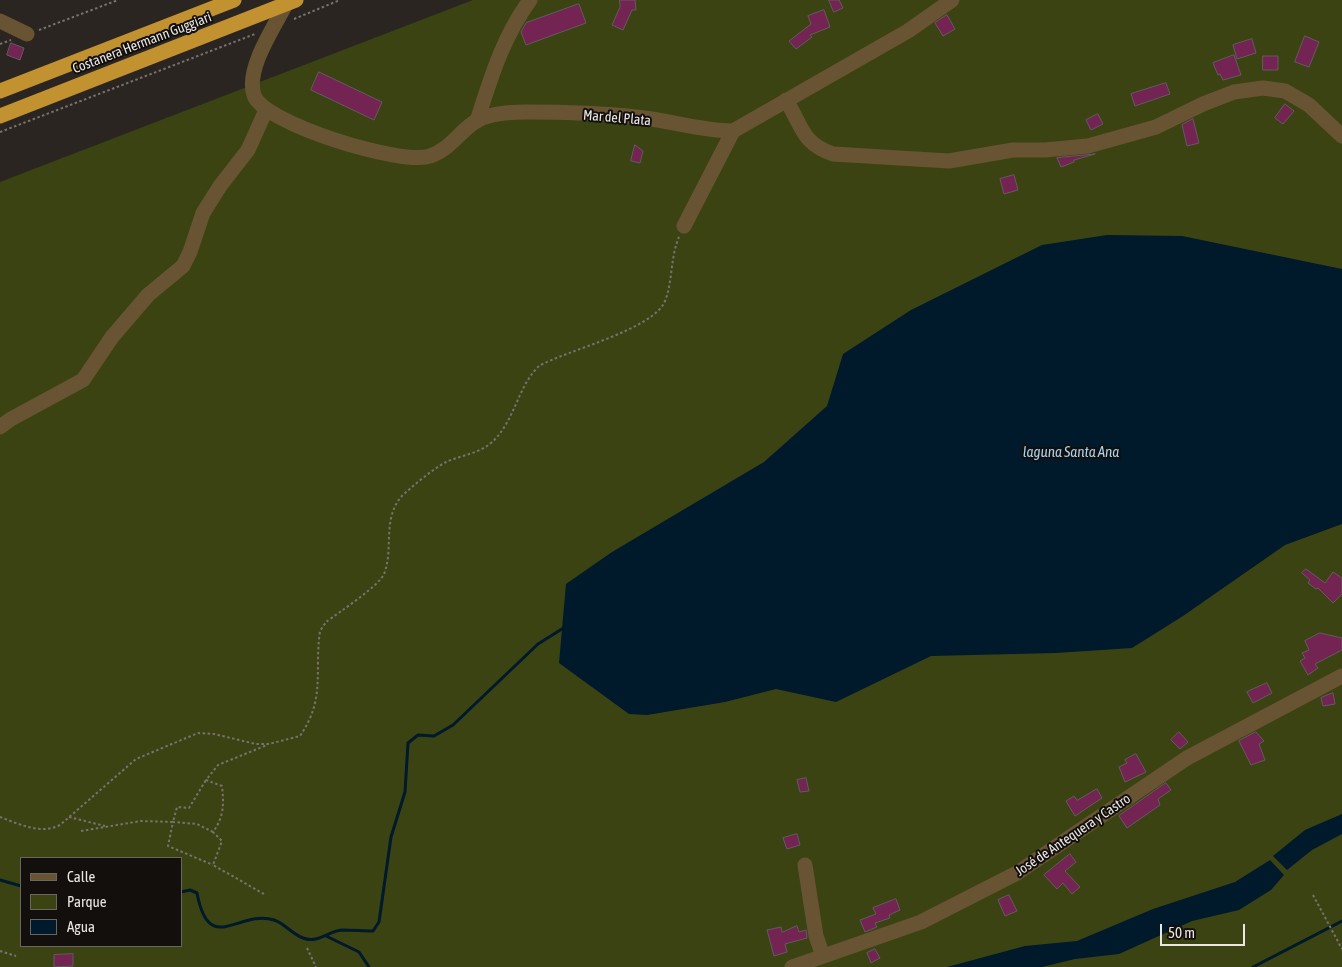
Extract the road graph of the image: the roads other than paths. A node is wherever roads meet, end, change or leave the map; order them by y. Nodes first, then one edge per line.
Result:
1 (234, 0) edge
2 (530, 0) edge
3 (952, 0) edge
4 (291, 2) edge
5 (0, 22) edge
6 (27, 34) road end
7 (0, 92) edge
8 (786, 100) junction
9 (266, 110) junction
10 (0, 116) edge
11 (477, 121) junction
12 (733, 131) junction
13 (1342, 136) edge
14 (684, 226) road end
15 (0, 427) edge
16 (1342, 676) edge
17 (805, 865) dead end
18 (822, 956) junction
19 (792, 967) edge

1 - 7 highway, Costanera Hermann Guggiari
2 - 11 street
3 - 8 street
4 - 9 street
4 - 10 highway, Costanera Hermann Guggiari
5 - 6 street
8 - 12 street
8 - 13 street
9 - 11 street, Mar del Plata
9 - 15 street
11 - 12 street, Mar del Plata
12 - 14 street
16 - 18 street, José de Antequera y Castro
17 - 18 street
18 - 19 street, José de Antequera y Castro

